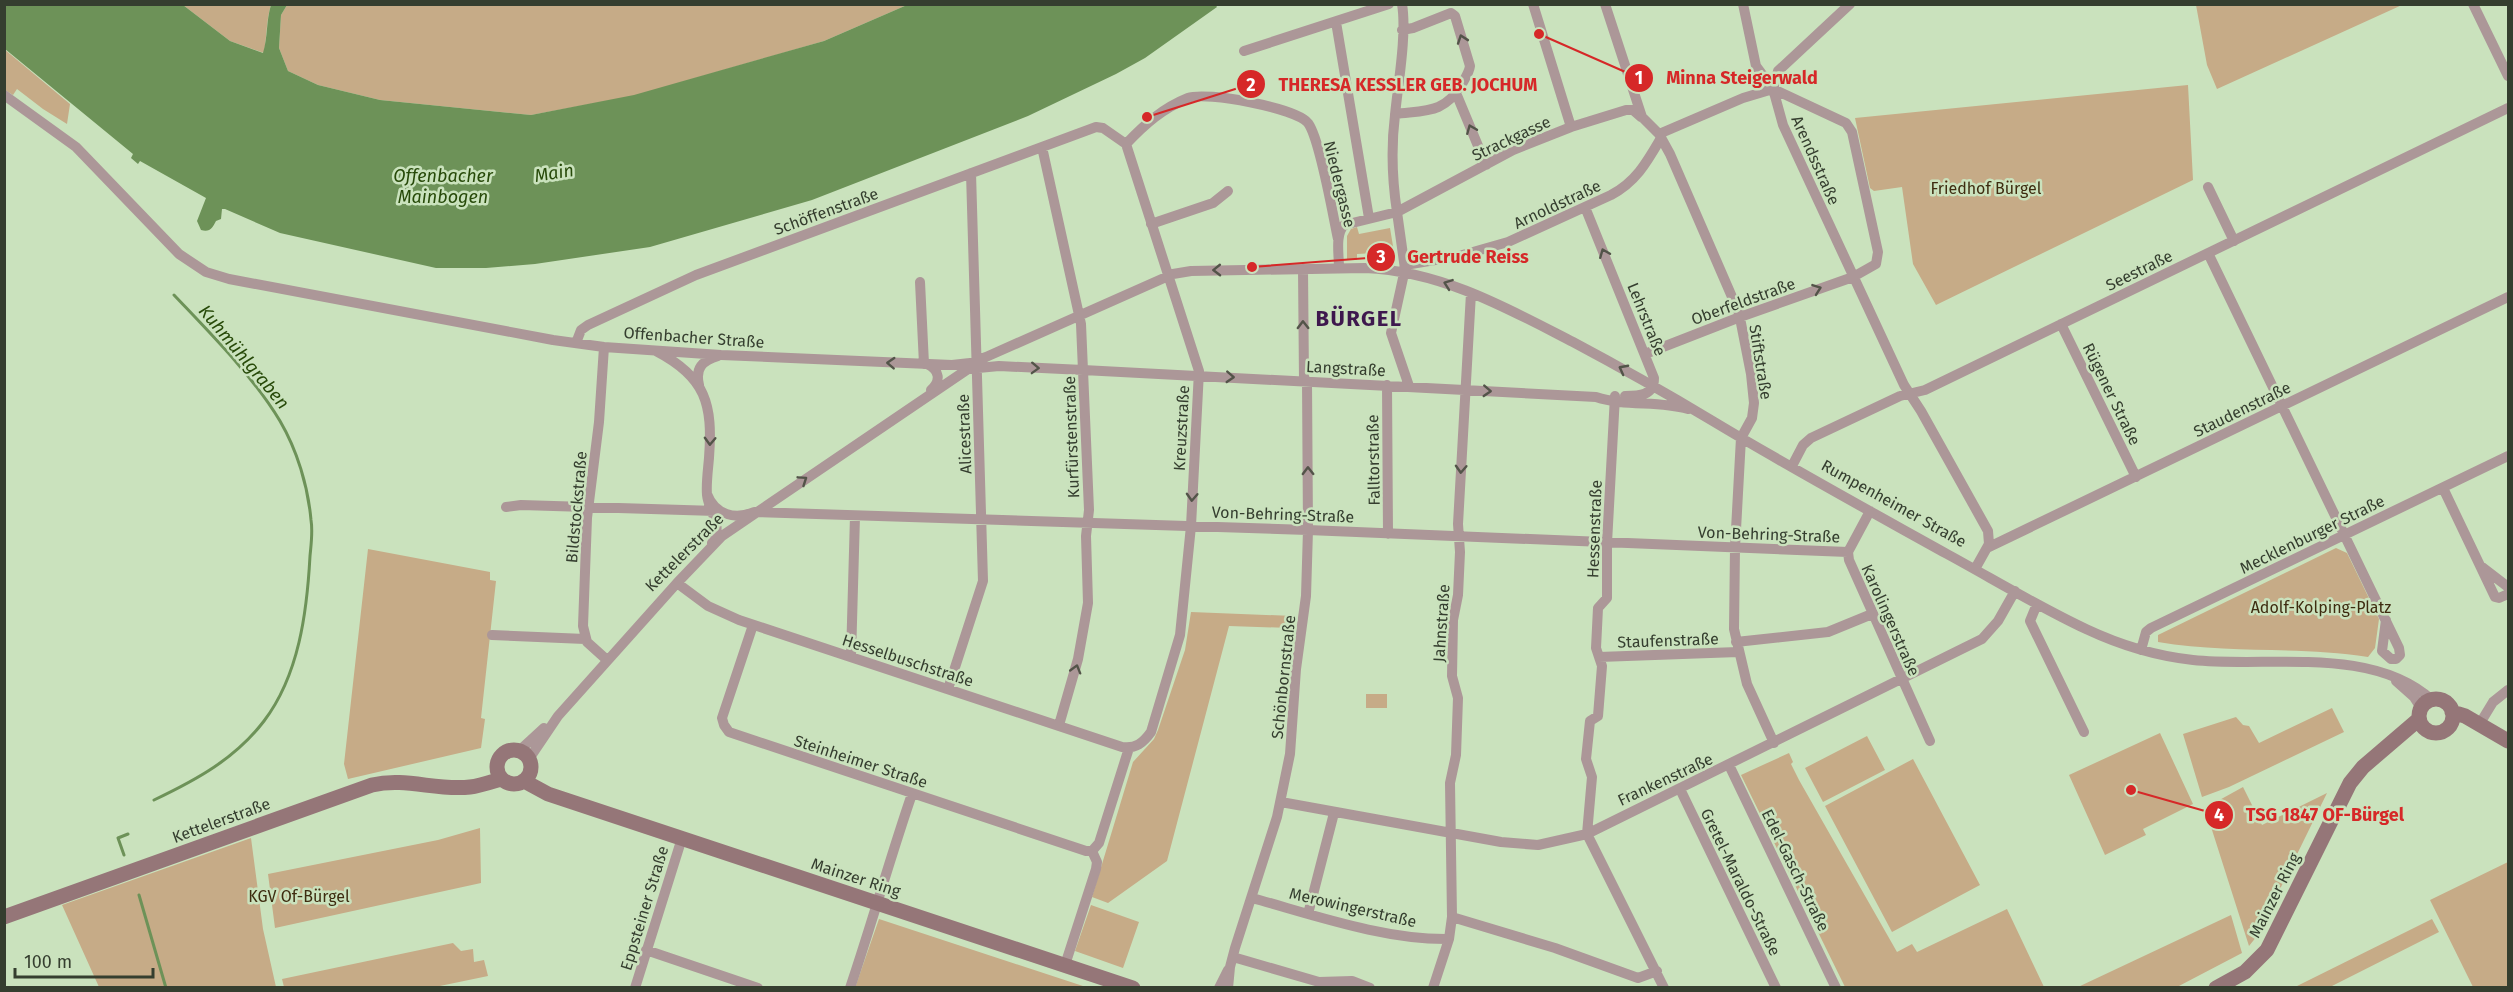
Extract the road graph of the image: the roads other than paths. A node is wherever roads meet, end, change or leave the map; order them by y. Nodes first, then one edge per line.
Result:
1 (1389, 4) edge
2 (1402, 4) edge
3 (1533, 4) edge
4 (1605, 4) edge
5 (1743, 4) edge
6 (1850, 4) edge
7 (2473, 4) edge
8 (1336, 22) junction
9 (1402, 30) junction
10 (1244, 51) dead end
11 (2508, 76) edge
12 (1773, 89) junction
13 (1456, 93) junction
14 (4, 95) edge
15 (2508, 108) edge
16 (1395, 114) junction
17 (1642, 117) junction
18 (1571, 127) junction
19 (1660, 136) junction
20 (1126, 144) junction
21 (1042, 147) junction
22 (1486, 165) junction
23 (971, 173) junction
24 (2208, 187) dead end
25 (1228, 190) dead end
26 (1585, 207) junction
27 (1397, 212) junction
28 (1369, 218) junction
29 (1151, 224) junction
30 (1338, 239) junction
31 (2234, 240) junction
32 (2208, 253) junction
33 (1339, 268) junction
34 (1405, 268) junction
35 (1303, 269) junction
36 (1169, 275) junction
37 (1853, 277) junction
38 (920, 282) dead end
39 (1471, 293) junction
40 (2508, 297) edge
41 (1080, 314) junction
42 (1740, 317) junction
43 (2061, 324) junction
44 (576, 343) junction
45 (604, 347) junction
46 (653, 350) junction
47 (1002, 350) junction
48 (1645, 354) junction
49 (721, 355) junction
50 (926, 364) junction
51 (976, 364) junction
52 (1010, 367) junction
53 (1083, 370) junction
54 (1199, 376) junction
55 (1305, 381) junction
56 (1387, 385) junction
57 (1409, 386) junction
58 (1654, 386) junction
59 (700, 388) junction
60 (1465, 389) junction
61 (1908, 393) junction
62 (1615, 399) junction
63 (920, 400) junction
64 (2282, 406) junction
65 (1710, 420) junction
66 (1741, 438) junction
67 (2508, 456) edge
68 (1792, 466) junction
69 (2136, 477) junction
70 (2443, 488) junction
71 (506, 507) dead end
72 (588, 507) junction
73 (716, 511) junction
74 (1870, 511) junction
75 (754, 512) junction
76 (855, 516) junction
77 (981, 520) junction
78 (1087, 523) junction
79 (1191, 526) junction
80 (1308, 530) junction
81 (1389, 534) junction
82 (2344, 535) junction
83 (1459, 537) junction
84 (1607, 543) junction
85 (1736, 548) junction
86 (1987, 548) junction
87 (706, 552) junction
88 (1848, 552) junction
89 (2480, 565) junction
90 (1975, 569) junction
91 (677, 583) junction
92 (2508, 587) edge
93 (2015, 591) junction
94 (2508, 594) edge
95 (2037, 604) junction
96 (1872, 614) junction
97 (2386, 620) dead end
98 (753, 625) junction
99 (492, 635) dead end
100 (585, 639) junction
101 (1737, 647) junction
102 (2141, 650) junction
103 (851, 657) junction
104 (1599, 657) junction
105 (607, 660) junction
106 (1901, 680) junction
107 (948, 689) junction
108 (2508, 690) edge
109 (2425, 715) junction
110 (2450, 719) junction
111 (1059, 725) junction
112 (2479, 726) junction
113 (2084, 732) dead end
114 (1930, 741) dead end
115 (2508, 741) edge
116 (1774, 743) junction
117 (1134, 747) junction
118 (1729, 765) junction
119 (526, 766) junction
120 (499, 773) junction
121 (1680, 789) junction
122 (912, 794) junction
123 (1281, 802) junction
124 (1334, 813) junction
125 (1451, 833) junction
126 (1587, 834) junction
127 (682, 838) junction
128 (1092, 851) junction
129 (1252, 898) junction
130 (878, 903) junction
131 (1308, 914) junction
132 (4, 916) edge
133 (1452, 917) junction
134 (1449, 939) junction
135 (646, 950) junction
136 (1231, 962) junction
137 (1065, 965) junction
138 (1657, 971) junction
139 (635, 987) edge
140 (758, 987) edge
141 (850, 987) edge
142 (1133, 987) edge
143 (1219, 987) edge
144 (1228, 987) edge
145 (1370, 987) edge
146 (1432, 987) edge
147 (1664, 987) edge
148 (1776, 987) edge
149 (1836, 987) edge
150 (2216, 987) edge

1 - 8 street
2 - 9 street
3 - 18 street
4 - 17 street, Stiftstraße
5 - 12 street
6 - 12 street
7 - 11 street
8 - 10 street
8 - 28 street
13 -> 9 street
9 - 16 street
12 - 19 street
12 - 37 street, Arendsstraße
12 - 37 street, Arendsstraße
13 - 16 street
22 -> 13 street
14 - 44 street, Offenbacher Straße
15 - 31 street, Seestraße
16 - 27 street
17 - 18 street, Strackgasse
17 - 19 street, Stiftstraße
18 - 22 street, Strackgasse
19 - 26 street, Arnoldstraße
19 - 42 street, Stiftstraße
20 - 21 street, Schöffenstraße
20 - 29 street, Kreuzstraße
20 - 30 street, Niedergasse
21 - 23 street, Schöffenstraße
21 - 41 street, Kurfürstenstraße
22 - 27 street, Strackgasse
23 - 44 street, Schöffenstraße
23 - 51 street, Alicestraße
24 - 31 street
25 - 29 street
26 - 34 street, Arnoldstraße
48 -> 26 street, Lehrstraße
27 - 28 street, Strackgasse
27 - 34 street
28 - 30 street, Strackgasse
29 - 36 street, Kreuzstraße
30 - 33 street, Niedergasse
31 - 32 street, Seestraße
32 - 43 street, Seestraße
32 - 64 street
33 - 34 street, Offenbacher Straße
33 - 35 street, Offenbacher Straße
39 -> 34 street, Rumpenheimer Straße
34 - 57 street
35 -> 36 street, Offenbacher Straße
55 -> 35 street, Schönbornstraße
36 - 41 street, Offenbacher Straße
36 - 54 street, Kreuzstraße
42 -> 37 street, Oberfeldstraße
37 - 61 street, Arendsstraße
38 - 50 street
58 -> 39 street, Rumpenheimer Straße
39 - 60 street, Jahnstraße
40 - 64 street, Staudenstraße
41 - 47 street, Offenbacher Straße
41 - 53 street, Kurfürstenstraße
42 - 48 street, Oberfeldstraße
42 - 66 street, Stiftstraße
43 - 61 street, Seestraße
43 - 69 street, Rügener Straße
44 - 45 street, Offenbacher Straße
45 - 46 street, Offenbacher Straße
45 - 72 street, Bildstockstraße
46 - 49 street, Offenbacher Straße
46 - 59 street
47 - 51 street, Offenbacher Straße
47 - 52 street
48 - 58 street, Lehrstraße
50 -> 49 street, Offenbacher Straße
49 - 59 street
50 - 51 street, Offenbacher Straße
50 - 63 street, Kettelerstraße
51 - 52 street, Langstraße
51 - 63 street, Kettelerstraße
51 - 77 street, Alicestraße
52 -> 53 street, Langstraße
53 - 54 street, Langstraße
53 - 78 street, Kurfürstenstraße
54 -> 55 street, Langstraße
54 -> 79 street, Kreuzstraße
55 - 56 street, Langstraße
80 -> 55 street, Schönbornstraße
56 - 57 street, Langstraße
56 - 81 street, Falltorstraße
57 - 60 street, Langstraße
58 - 62 street
58 - 65 street, Rumpenheimer Straße
59 -> 73 street
60 -> 62 street, Langstraße
60 -> 83 street, Jahnstraße
61 - 68 street, Seestraße
61 - 86 street, Arendsstraße
62 - 65 street, Langstraße
62 - 84 street, Hessenstraße
75 -> 63 street, Kettelerstraße
64 - 69 street, Staudenstraße
64 - 82 street
65 - 66 street, Rumpenheimer Straße
66 - 68 street, Rumpenheimer Straße
66 - 85 street, Stiftstraße
67 - 70 street, Mecklenburger Straße
68 - 74 street, Rumpenheimer Straße
69 - 86 street, Staudenstraße
70 - 82 street, Mecklenburger Straße
70 - 89 street
71 - 72 street, Von-Behring-Straße
72 - 73 street, Von-Behring-Straße
72 - 100 street, Bildstockstraße
73 - 75 street, Von-Behring-Straße
73 - 87 street
74 - 88 street, Karolingerstraße
74 - 90 street, Rumpenheimer Straße
75 - 76 street, Von-Behring-Straße
75 - 87 street, Kettelerstraße
76 - 77 street, Von-Behring-Straße
76 - 103 street
77 - 78 street, Von-Behring-Straße
77 - 107 street, Alicestraße
78 - 79 street, Von-Behring-Straße
111 -> 78 street, Kurfürstenstraße
79 - 80 street, Von-Behring-Straße
79 - 117 street, Kreuzstraße
80 - 81 street, Von-Behring-Straße
80 - 123 street, Schönbornstraße
81 - 83 street, Von-Behring-Straße
82 - 97 street
82 - 102 street, Mecklenburger Straße
83 - 84 street, Von-Behring-Straße
83 - 125 street, Jahnstraße
84 - 85 street, Von-Behring-Straße
84 - 104 street, Hessenstraße
85 - 88 street, Von-Behring-Straße
85 - 101 street, Stiftstraße
86 - 90 street
87 - 91 street, Kettelerstraße
88 - 96 street, Karolingerstraße
89 - 92 street
89 - 94 street
90 - 93 street, Rumpenheimer Straße
91 - 98 street, Hesselbuschstraße
91 - 105 street, Kettelerstraße
93 - 95 street, Rumpenheimer Straße
93 - 106 street, Frankenstraße
95 - 102 street, Rumpenheimer Straße
95 - 113 street
96 - 101 street, Staufenstraße
96 - 106 street, Karolingerstraße
98 - 103 street, Hesselbuschstraße
98 - 122 street, Steinheimer Straße
99 - 100 street
100 - 105 street
101 - 104 street, Staufenstraße
101 - 116 street, Stiftstraße
102 - 109 street, Rumpenheimer Straße
103 - 107 street, Hesselbuschstraße
104 - 126 street, Hessenstraße
105 - 119 street, Kettelerstraße
106 - 114 street, Karolingerstraße
106 - 116 street, Frankenstraße
107 - 111 street, Hesselbuschstraße
108 - 112 street
109 - 110 street
109 - 110 street, Rumpenheimer Straße
109 - 150 street, Mainzer Ring
110 - 112 street, Rumpenheimer Straße
111 - 117 street, Hesselbuschstraße
112 - 115 street, Rumpenheimer Straße
116 - 118 street, Frankenstraße
117 - 128 street
118 - 121 street, Frankenstraße
118 - 149 street, Edel-Gasch-Straße
119 - 120 street
119 - 120 street, Kettelerstraße
119 - 127 street, Mainzer Ring
120 - 132 street, Kettelerstraße
121 - 126 street, Frankenstraße
121 - 148 street, Gretel-Maraldo-Straße
122 - 128 street, Steinheimer Straße
122 - 130 street
123 - 124 street, Frankenstraße
123 - 129 street, Schönbornstraße
124 - 125 street, Frankenstraße
124 - 131 street
125 - 126 street, Frankenstraße
125 - 133 street, Jahnstraße
126 - 138 street
127 - 130 street, Mainzer Ring
127 - 135 street, Eppsteiner Straße
128 - 137 street
129 - 131 street, Merowingerstraße
129 - 136 street, Schönbornstraße
130 - 137 street, Mainzer Ring
130 - 141 street
131 - 134 street, Merowingerstraße
133 - 134 street, Jahnstraße
133 - 138 street
134 - 146 street, Jahnstraße
135 - 139 street, Eppsteiner Straße
135 - 140 street
136 - 143 street, Schönbornstraße
136 - 144 street, Schönbornstraße
136 - 145 street
137 - 142 street, Mainzer Ring
138 - 147 street

